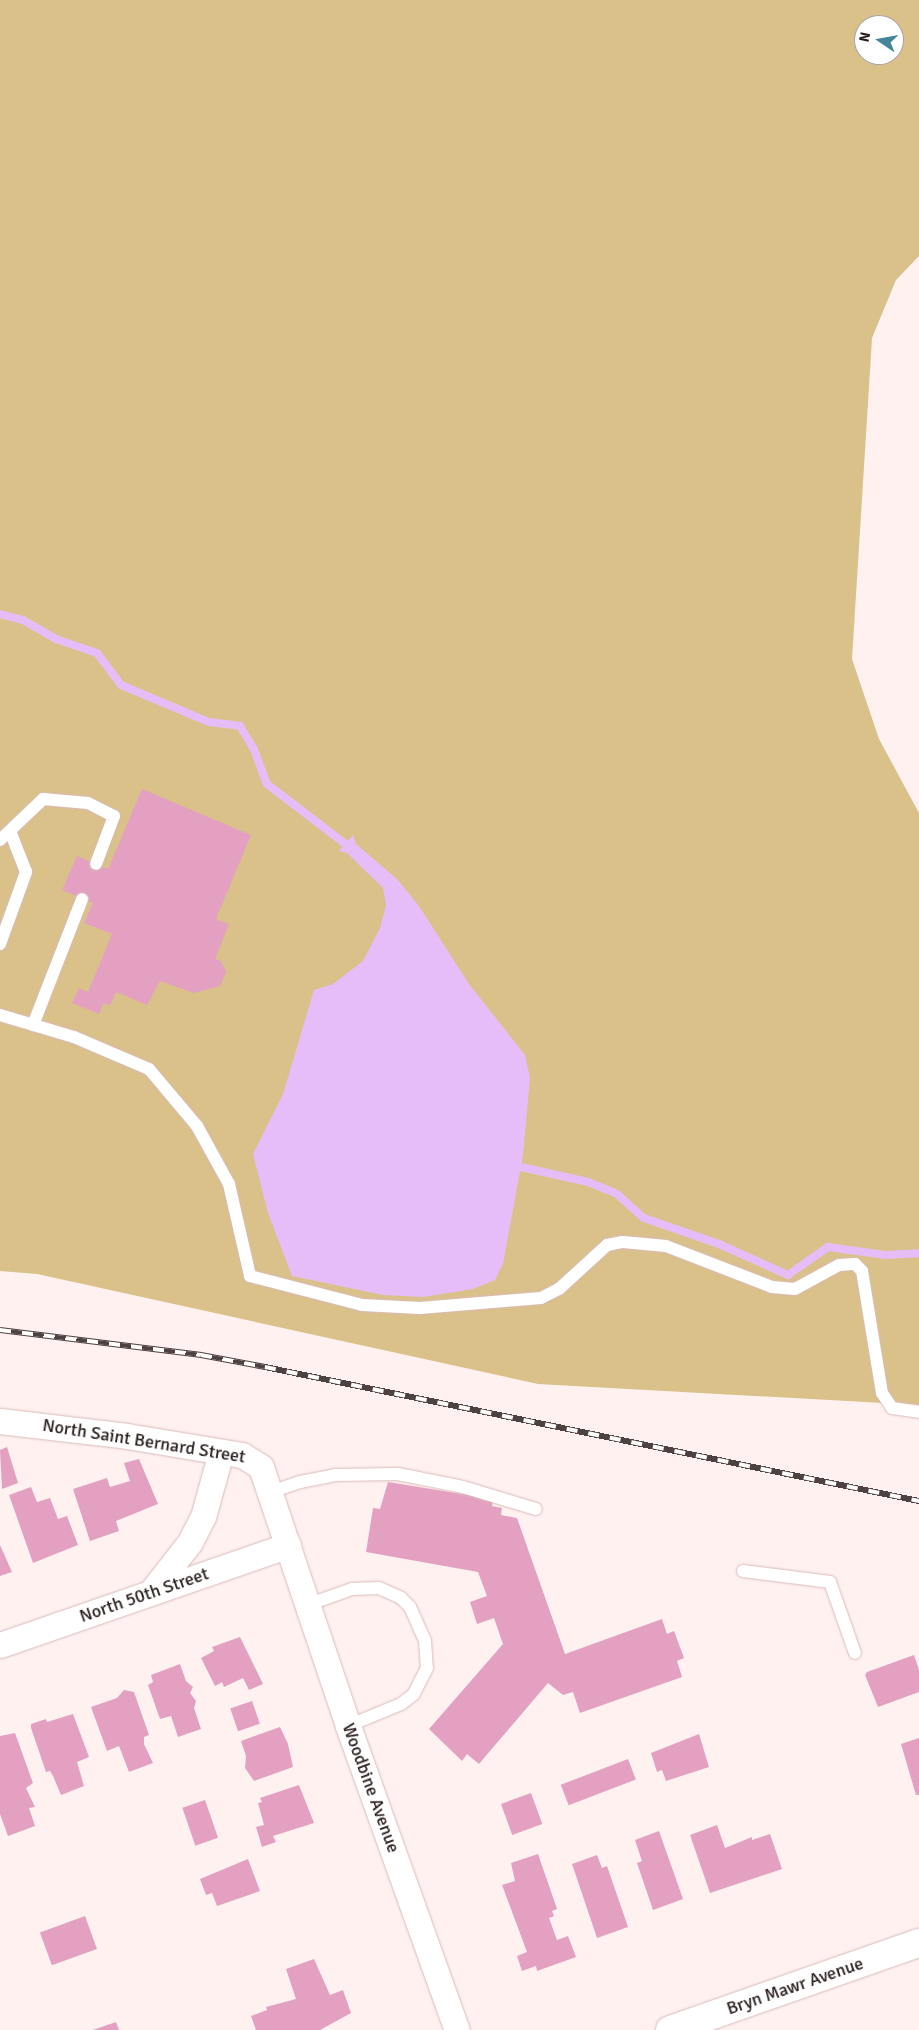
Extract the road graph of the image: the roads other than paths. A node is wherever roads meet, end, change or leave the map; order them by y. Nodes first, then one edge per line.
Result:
1 (10, 831) junction
2 (0, 840) edge
3 (96, 864) dead end
4 (82, 899) dead end
5 (0, 944) edge
6 (0, 1015) edge
7 (33, 1025) junction
8 (919, 1412) edge
9 (0, 1421) edge
10 (221, 1452) junction
11 (271, 1492) junction
12 (536, 1509) dead end
13 (288, 1545) junction
14 (743, 1571) dead end
15 (151, 1592) junction
16 (307, 1605) junction
17 (0, 1645) edge
18 (855, 1653) dead end
19 (348, 1726) junction
20 (919, 1942) edge
21 (457, 2030) edge
22 (670, 2030) edge

1 - 2 lane
1 - 3 lane
1 - 5 lane
4 - 7 lane
6 - 7 lane
7 - 8 lane
9 - 10 street, North Saint Bernard Street
10 - 11 street, North Saint Bernard Street
10 - 15 street
11 - 12 lane
11 - 13 street, North Saint Bernard Street
13 - 15 street, North 50th Street
13 - 16 street, Woodbine Avenue
14 - 18 lane
15 - 17 street, North 50th Street
16 - 19 street, Woodbine Avenue
16 - 19 lane
19 - 21 street, Woodbine Avenue
20 - 22 street, Bryn Mawr Avenue

